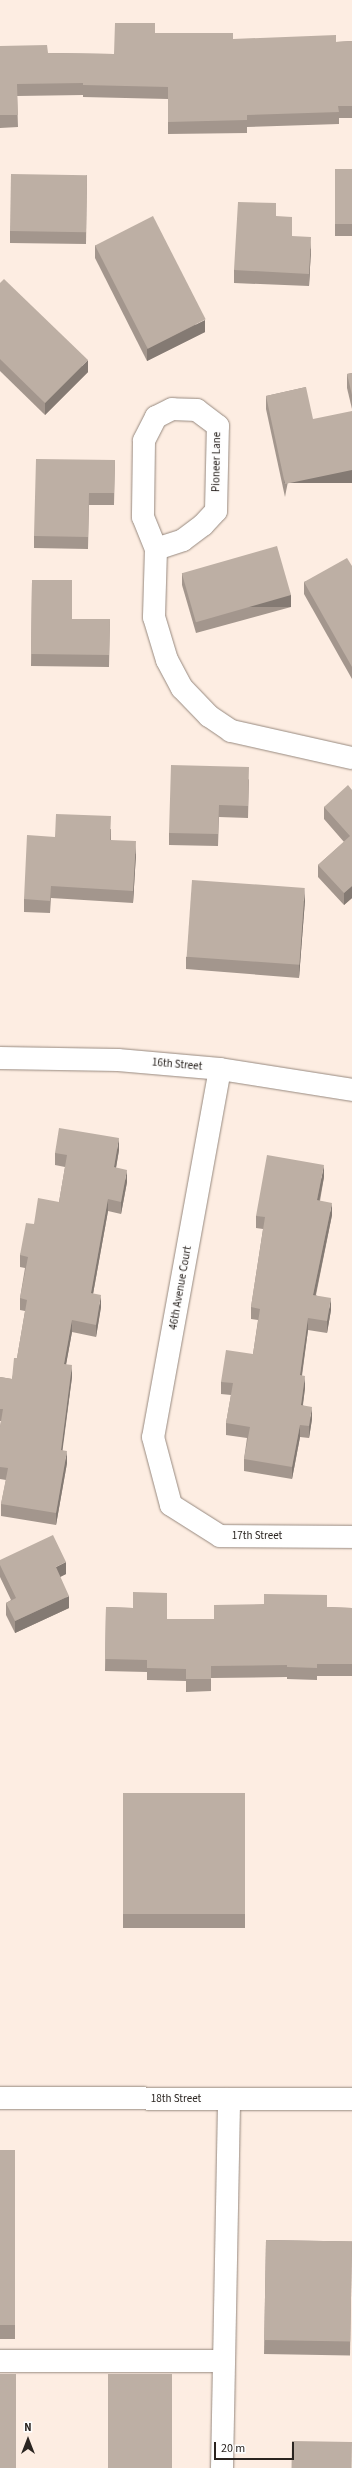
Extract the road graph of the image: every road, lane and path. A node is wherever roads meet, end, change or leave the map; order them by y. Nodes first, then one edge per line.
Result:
1 (156, 549) junction
2 (352, 758) edge
3 (0, 1058) edge
4 (220, 1069) junction
5 (352, 1090) edge
6 (171, 1505) joint
7 (352, 1537) edge
8 (0, 2098) edge
9 (229, 2099) junction
10 (352, 2099) edge
11 (0, 2361) edge
12 (224, 2361) junction
13 (222, 2468) edge

1 - 1 street, Pioneer Lane
1 - 2 street, Pioneer Lane
3 - 4 street, 16th Street
4 - 5 street, 16th Street
4 - 6 street, 46th Avenue Court
6 - 7 street, 17th Street
8 - 9 street, 18th Street
9 - 10 street, 18th Street
9 - 12 street
11 - 12 street
12 - 13 street

